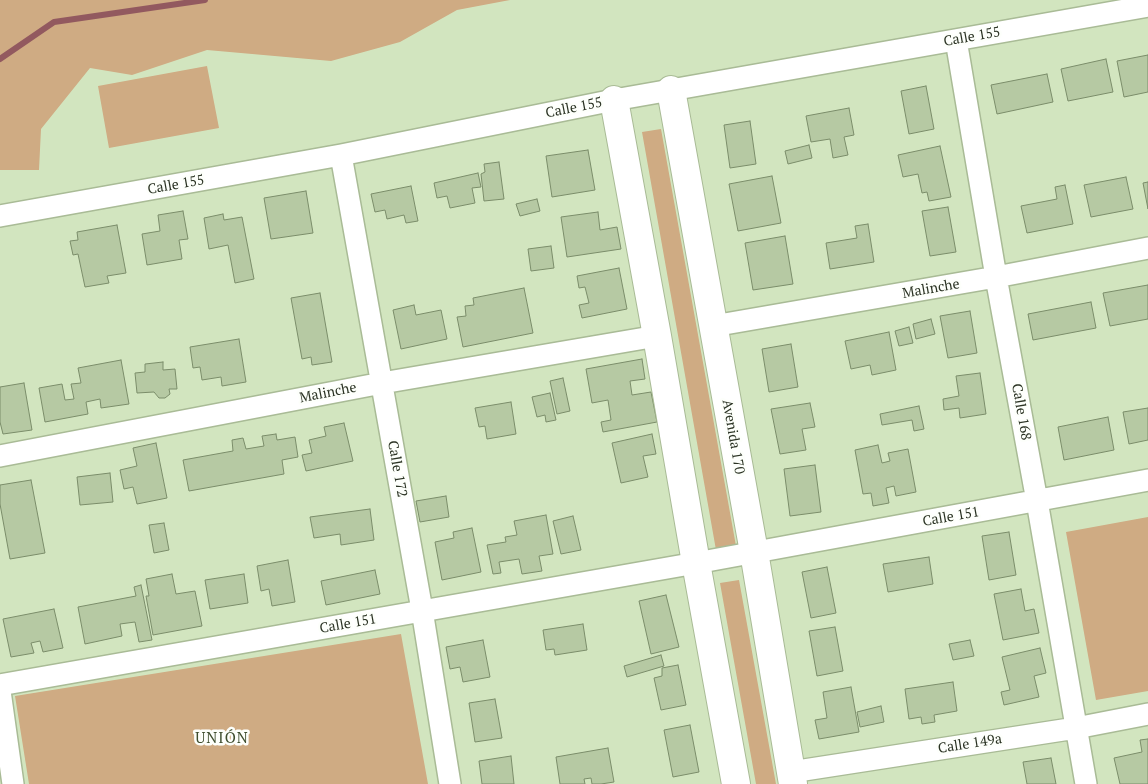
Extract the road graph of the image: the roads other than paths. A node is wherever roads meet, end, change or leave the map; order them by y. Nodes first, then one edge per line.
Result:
1 (1148, 6) edge
2 (956, 40) junction
3 (671, 90) junction
4 (614, 100) junction
5 (341, 155) junction
6 (0, 216) edge
7 (1148, 248) edge
8 (996, 277) junction
9 (713, 326) junction
10 (657, 336) junction
11 (382, 383) junction
12 (0, 456) edge
13 (1148, 480) edge
14 (1037, 501) junction
15 (754, 552) junction
16 (696, 563) junction
17 (422, 610) junction
18 (0, 685) edge
19 (0, 691) edge
20 (1148, 714) edge
21 (1076, 728) junction
22 (792, 778) edge
23 (13, 784) edge
24 (450, 784) edge
25 (736, 784) edge
26 (1086, 784) edge

1 - 2 street, Calle 155
2 - 3 street, Calle 155
2 - 8 street, Calle 168
3 - 4 street, Calle 155
3 - 9 street, Avenida 170
4 - 5 street, Calle 155
4 - 10 street
5 - 6 street, Calle 155
5 - 11 street, Calle 172
7 - 8 street, Malinche
8 - 9 street, Malinche
8 - 14 street, Calle 168
9 - 15 street, Avenida 170
10 - 11 street, Malinche
10 - 16 street
11 - 12 street, Malinche
11 - 17 street, Calle 172
13 - 14 street, Calle 151
14 - 15 street, Calle 151
14 - 21 street, Calle 168
15 - 16 street
15 - 22 street, Avenida 170
16 - 17 street, Calle 151
16 - 25 street
17 - 18 street, Calle 151
17 - 24 street, Calle 172
19 - 23 street
20 - 21 street, Calle 149a
21 - 22 street, Calle 149a
21 - 26 street, Calle 168

